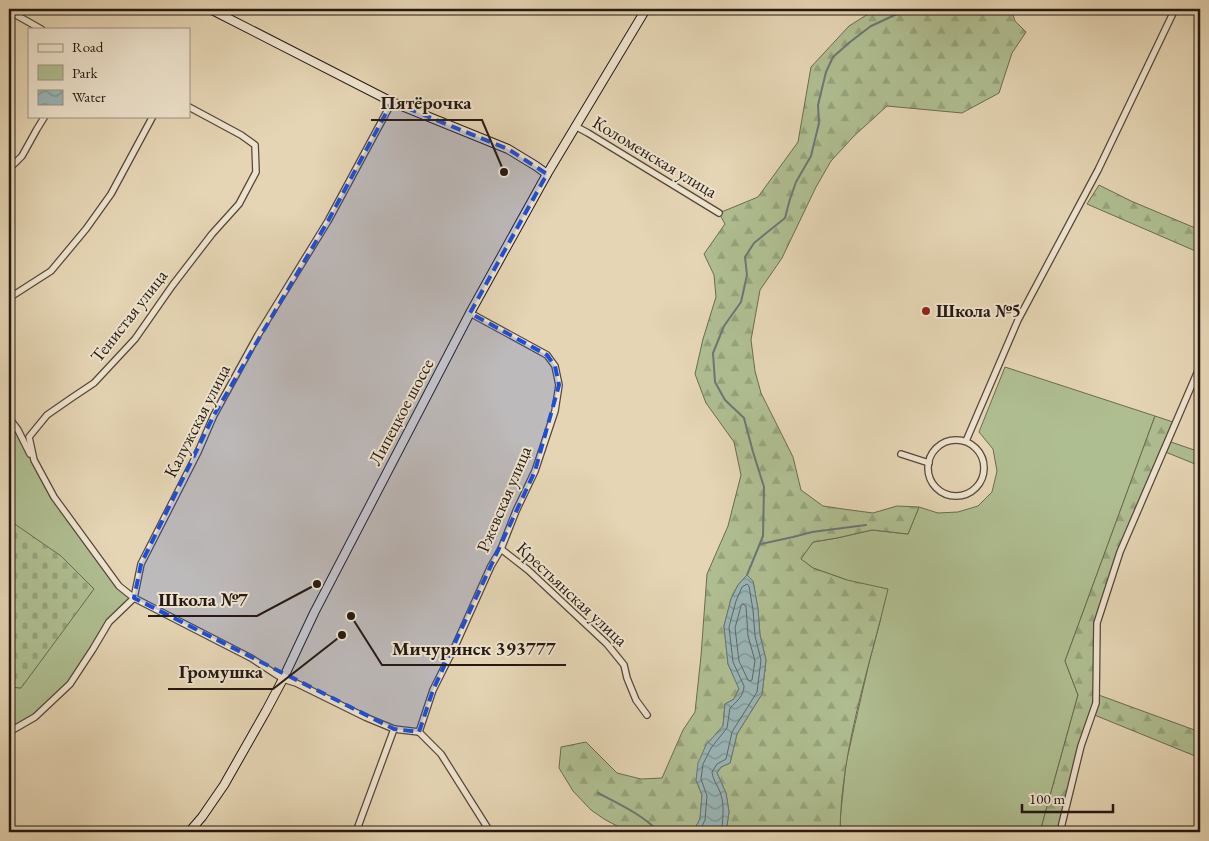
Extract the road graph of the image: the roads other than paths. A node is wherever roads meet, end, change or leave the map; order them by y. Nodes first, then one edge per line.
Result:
1 (212, 9) edge
2 (646, 9) edge
3 (1175, 9) edge
4 (9, 11) edge
5 (39, 28) edge
6 (392, 102) junction
7 (190, 108) edge
8 (44, 118) edge
9 (152, 118) edge
10 (576, 126) junction
11 (9, 169) edge
12 (547, 174) junction
13 (719, 213) dead end
14 (9, 298) edge
15 (470, 313) junction
16 (1200, 366) edge
17 (9, 418) edge
18 (966, 442) junction
19 (902, 454) dead end
20 (34, 460) junction
21 (929, 463) junction
22 (501, 549) junction
23 (134, 598) junction
24 (283, 679) junction
25 (647, 715) dead end
26 (394, 730) junction
27 (9, 732) edge
28 (419, 732) junction
29 (190, 832) edge
30 (356, 832) edge
31 (488, 832) edge
32 (1060, 832) edge

1 - 6 street
2 - 10 street, Липецкое шоссе
3 - 18 street
4 - 5 street
6 - 12 street
6 - 23 street, Калужская улица
7 - 20 street, Тенистая улица
8 - 11 street
9 - 14 street
10 - 12 street, Липецкое шоссе
10 - 13 street, Коломенская улица
12 - 15 street, Липецкое шоссе
15 - 22 street, Ржевская улица
15 - 24 street, Липецкое шоссе
16 - 32 street
17 - 20 street
18 - 21 street
18 - 21 street
19 - 21 street
20 - 23 street, Тенистая улица
22 - 25 street, Крестьянская улица
22 - 28 street, Ржевская улица
23 - 24 street, Тенистая улица
23 - 27 street
24 - 26 street, Тенистая улица
24 - 29 street, Липецкое шоссе
26 - 28 street, Тенистая улица
26 - 30 street
28 - 31 street

